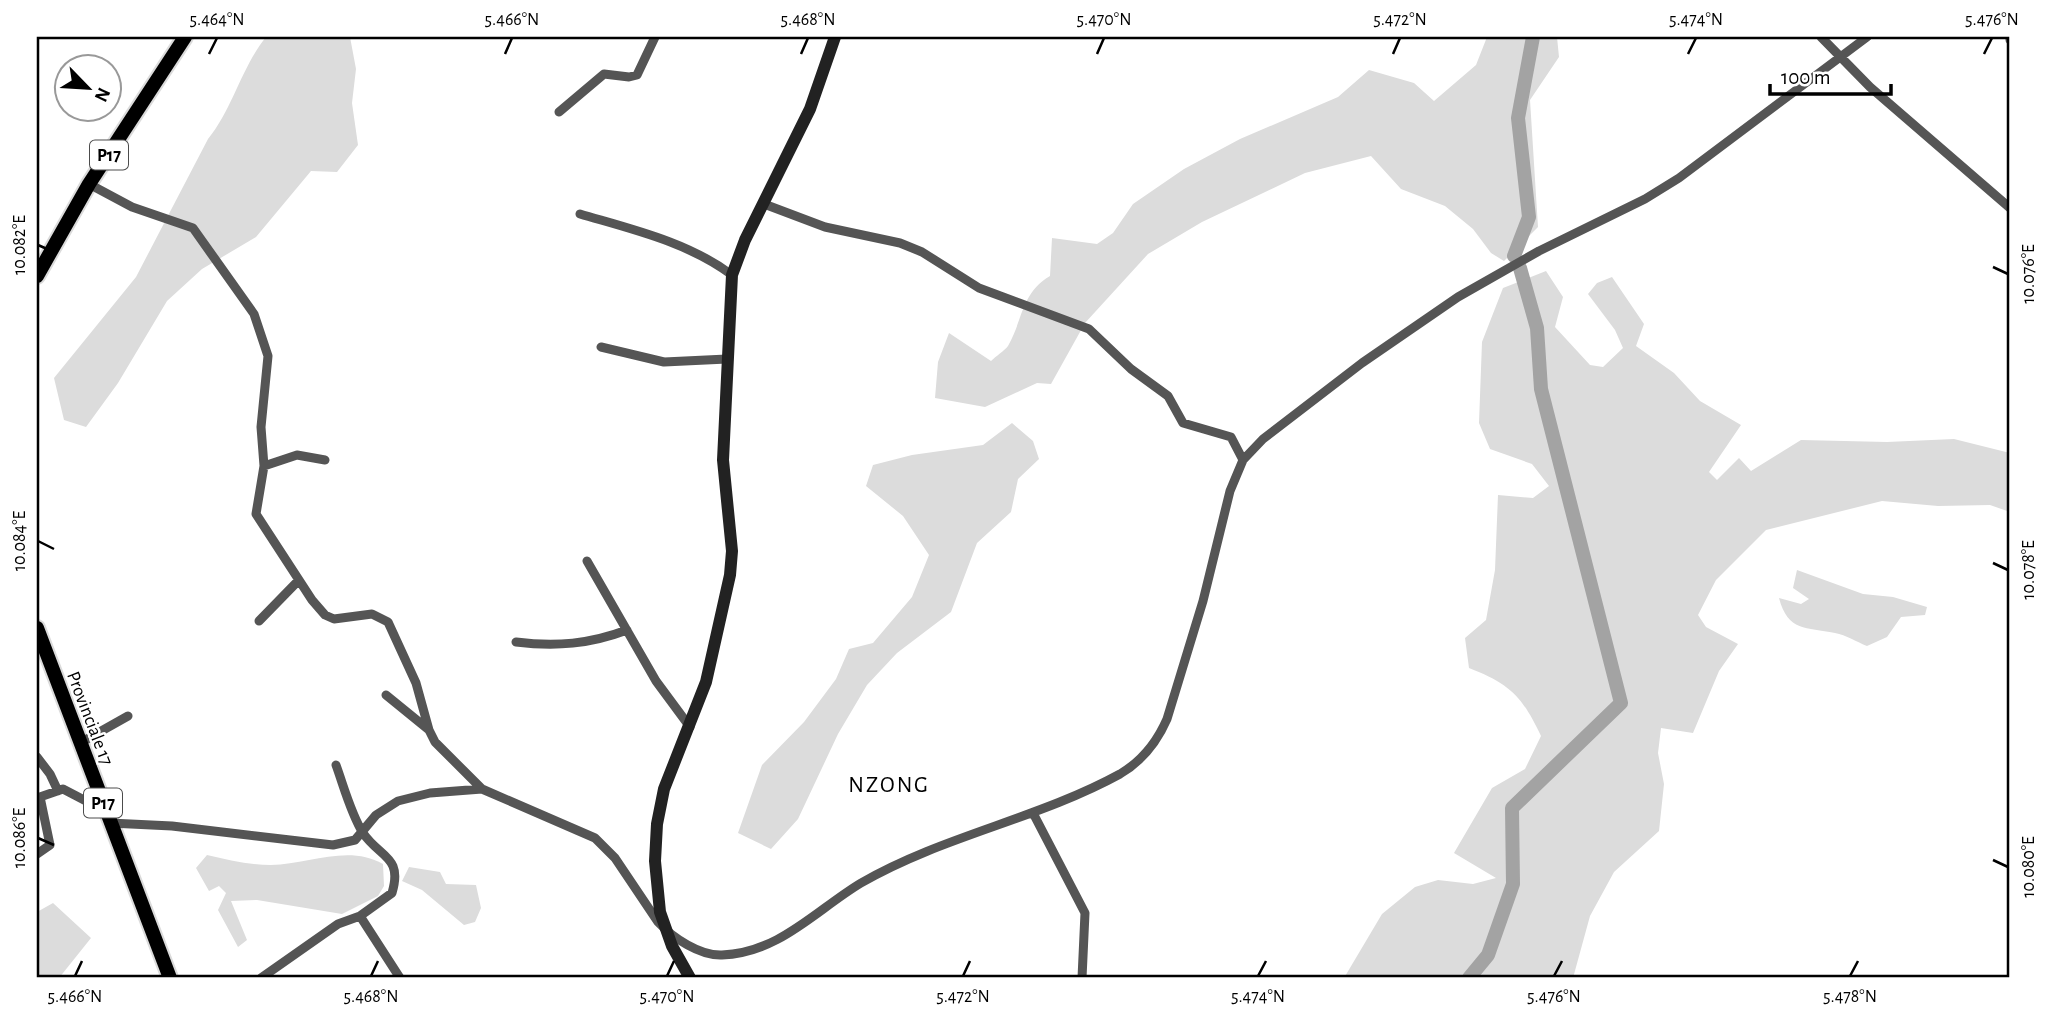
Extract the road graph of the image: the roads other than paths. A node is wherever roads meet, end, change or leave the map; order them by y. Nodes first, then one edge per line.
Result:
1 (186, 37) edge
2 (656, 37) edge
3 (835, 37) edge
4 (1821, 37) edge
5 (1867, 37) edge
6 (1840, 59) junction
7 (559, 112) dead end
8 (89, 184) junction
9 (764, 204) junction
10 (2010, 208) edge
11 (580, 214) dead end
12 (732, 275) junction
13 (37, 276) edge
14 (601, 346) dead end
15 (727, 359) junction
16 (326, 460) dead end
17 (1243, 460) junction
18 (264, 466) junction
19 (587, 561) dead end
20 (299, 580) junction
21 (259, 621) dead end
22 (37, 628) edge
23 (627, 630) junction
24 (516, 642) dead end
25 (386, 695) dead end
26 (128, 716) dead end
27 (690, 727) junction
28 (429, 730) junction
29 (80, 743) junction
30 (37, 757) edge
31 (335, 765) dead end
32 (482, 789) junction
33 (58, 791) junction
34 (39, 798) edge
35 (101, 798) junction
36 (1033, 813) junction
37 (110, 823) junction
38 (363, 833) junction
39 (37, 854) edge
40 (360, 916) junction
41 (666, 931) junction
42 (170, 978) edge
43 (261, 978) edge
44 (400, 978) edge
45 (690, 978) edge
46 (1082, 978) edge

1 - 8 main road, P17
2 - 7 street
3 - 9 street
4 - 6 street
5 - 6 street
6 - 10 street
6 - 17 street
8 - 13 main road, P17
8 - 18 street
9 - 12 street
9 - 17 street
11 - 12 street
12 - 15 street
14 - 15 street
15 - 27 street
16 - 18 street
17 - 36 street
18 - 20 street
19 - 23 street
20 - 21 street
20 - 28 street
22 - 29 main road, Provinciale 17 / P17
23 - 24 street
23 - 27 street
25 - 28 street
26 - 29 street
27 - 41 street
28 - 32 street
29 - 35 main road, Provinciale 17 / P17
30 - 33 street
31 - 38 street
32 - 38 street
32 - 41 street
33 - 34 street
33 - 35 street
34 - 39 street
35 - 37 main road, Provinciale 17 / P17
36 - 41 street
36 - 46 street
37 - 38 street
37 - 42 main road, Provinciale 17 / P17
38 - 40 street
40 - 43 street
40 - 44 street
41 - 45 street

